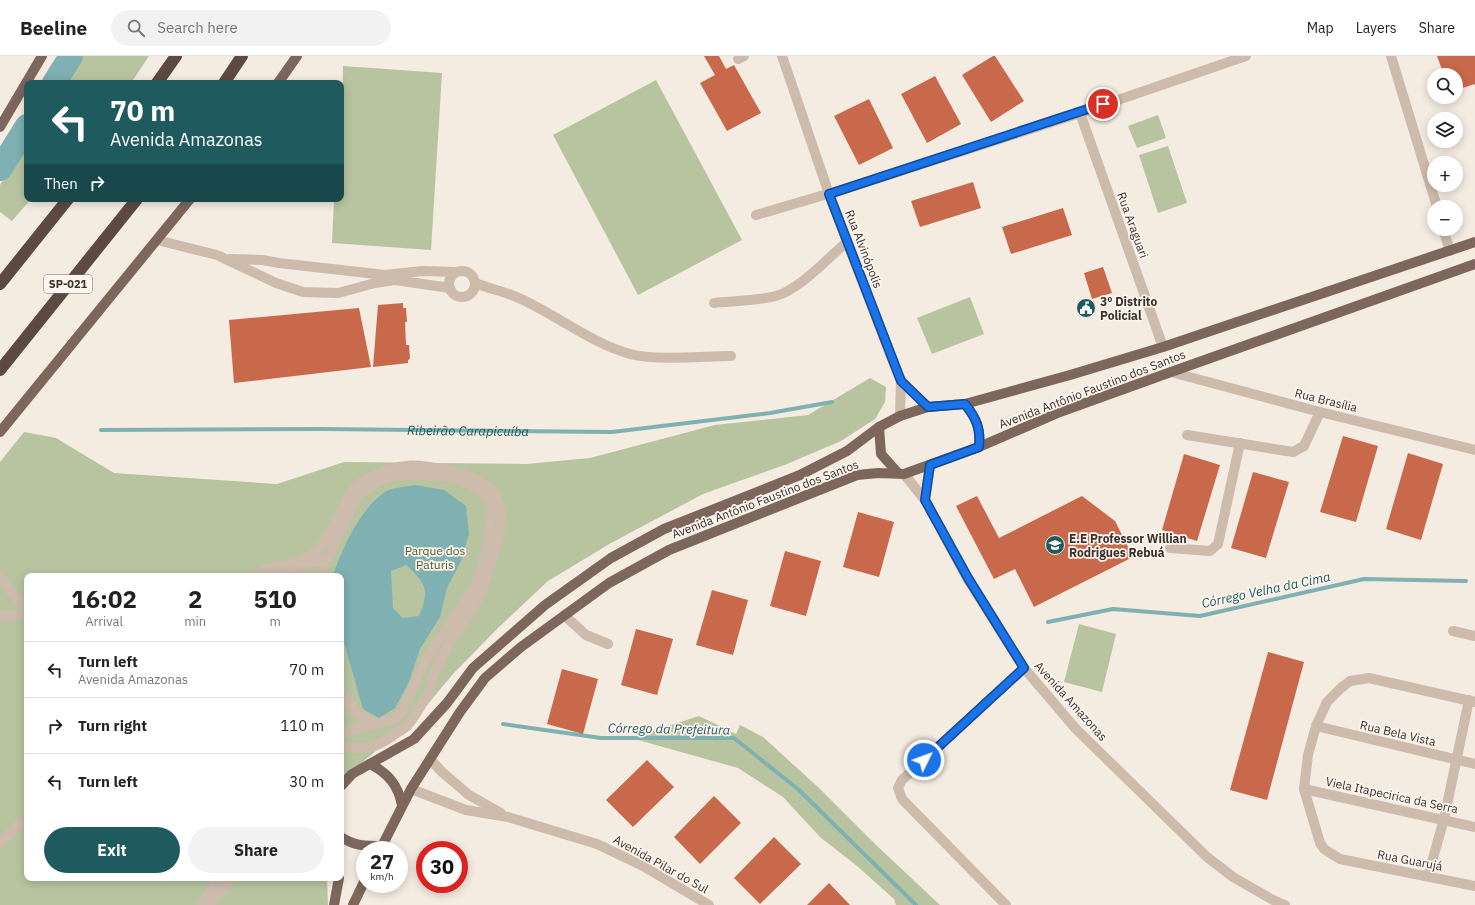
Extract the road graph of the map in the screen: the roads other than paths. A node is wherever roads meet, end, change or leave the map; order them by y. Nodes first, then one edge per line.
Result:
1 (42, 56) edge
2 (176, 56) edge
3 (242, 56) edge
4 (297, 56) edge
5 (782, 56) edge
6 (1246, 56) edge
7 (1391, 56) edge
8 (1226, 59) edge
9 (28, 80) edge
10 (159, 80) edge
11 (226, 80) edge
12 (280, 80) edge
13 (24, 86) edge
14 (1080, 113) junction
15 (0, 127) edge
16 (829, 194) junction
17 (1435, 200) edge
18 (66, 202) edge
19 (135, 202) edge
20 (188, 202) edge
21 (756, 215) dead end
22 (1445, 236) edge
23 (157, 240) junction
24 (847, 242) junction
25 (1475, 242) edge
26 (1450, 251) junction
27 (226, 259) junction
28 (1475, 264) edge
29 (456, 272) junction
30 (475, 283) junction
31 (0, 284) edge
32 (450, 288) junction
33 (714, 303) dead end
34 (1162, 347) junction
35 (731, 356) dead end
36 (0, 370) edge
37 (1170, 372) junction
38 (901, 381) junction
39 (965, 404) junction
40 (928, 407) junction
41 (1320, 412) junction
42 (900, 416) junction
43 (879, 428) junction
44 (0, 432) edge
45 (1187, 434) dead end
46 (1240, 443) junction
47 (979, 447) junction
48 (1475, 450) edge
49 (930, 465) junction
50 (901, 474) junction
51 (925, 500) junction
52 (1170, 548) dead end
53 (324, 560) junction
54 (258, 573) edge
55 (281, 573) edge
56 (323, 573) edge
57 (0, 577) edge
58 (24, 609) edge
59 (24, 613) edge
60 (564, 615) junction
61 (0, 616) edge
62 (1453, 631) dead end
63 (1475, 636) edge
64 (608, 644) dead end
65 (1024, 668) junction
66 (344, 694) edge
67 (1472, 701) edge
68 (376, 723) junction
69 (1316, 726) junction
70 (344, 732) edge
71 (344, 746) edge
72 (430, 759) junction
73 (1457, 760) junction
74 (370, 764) junction
75 (1475, 764) edge
76 (344, 783) edge
77 (411, 789) junction
78 (1304, 789) junction
79 (402, 805) junction
80 (24, 812) edge
81 (508, 817) junction
82 (1444, 819) junction
83 (24, 820) edge
84 (1475, 827) edge
85 (0, 835) edge
86 (344, 839) edge
87 (384, 841) edge
88 (0, 843) edge
89 (356, 845) edge
90 (1428, 876) junction
91 (218, 881) edge
92 (229, 881) edge
93 (338, 881) edge
94 (1475, 886) edge
95 (358, 893) edge
96 (1270, 903) edge
97 (201, 905) edge
98 (209, 905) edge
99 (334, 905) edge
100 (352, 905) edge
101 (709, 905) edge
102 (1006, 905) edge
103 (1285, 905) edge

1 - 9 main road
2 - 10 highway
3 - 11 highway
4 - 12 main road
5 - 16 street, Rua Alvinópolis
6 - 8 street
7 - 17 street
8 - 14 street
13 - 15 main road
14 - 16 street
14 - 34 street, Rua Araguari
16 - 21 street
16 - 24 street, Rua Alvinópolis
18 - 31 highway
19 - 36 highway, SP-021
20 - 23 main road
22 - 26 street
23 - 27 street
23 - 44 main road
24 - 33 street
24 - 38 street, Rua Alvinópolis
25 - 26 main road, Avenida Antônio Faustino dos Santos
26 - 34 main road, Avenida Antônio Faustino dos Santos
27 - 29 street
27 - 32 street
28 - 37 main road, Avenida Antônio Faustino dos Santos
29 - 30 street
29 - 32 street
30 - 32 street
30 - 35 street
34 - 39 main road, Avenida Antônio Faustino dos Santos
37 - 41 street, Rua Brasília
37 - 47 main road, Avenida Antônio Faustino dos Santos
38 - 40 street, Rua Alvinópolis
38 - 42 street, Rua Alvinópolis
39 - 40 main road, Avenida Antônio Faustino dos Santos
39 - 47 main road
40 - 42 main road, Avenida Antônio Faustino dos Santos
41 - 46 street
41 - 48 street, Rua Brasília
42 - 43 main road, Avenida Antônio Faustino dos Santos
43 - 50 main road
43 - 74 main road, Avenida Antônio Faustino dos Santos
45 - 46 street
46 - 52 street
47 - 49 main road, Avenida Antônio Faustino dos Santos
49 - 50 main road, Avenida Antônio Faustino dos Santos
49 - 51 street
50 - 51 street, Avenida Amazonas
50 - 60 main road, Avenida Antônio Faustino dos Santos
51 - 65 street, Avenida Amazonas
53 - 55 street
53 - 56 street
53 - 68 street
54 - 71 street
57 - 58 street
59 - 61 street
60 - 64 street
60 - 72 main road, Avenida Antônio Faustino dos Santos
62 - 63 street
65 - 96 street, Avenida Amazonas
65 - 102 street
66 - 68 street
67 - 69 street
67 - 73 street
68 - 70 street
69 - 73 street, Rua Bela Vista
69 - 78 street
72 - 77 main road, Avenida Antônio Faustino dos Santos
72 - 81 street, Avenida Pilar do Sul
73 - 75 street, Rua Bela Vista
73 - 82 street
74 - 76 main road, Avenida Antônio Faustino dos Santos
74 - 79 main road
77 - 79 main road, Avenida Antônio Faustino dos Santos
77 - 81 street, Avenida Pilar do Sul
78 - 82 street, Viela Itapecirica da Serra
78 - 90 street, Rua Guarujá
79 - 87 main road, Avenida Antônio Faustino dos Santos
80 - 85 street
81 - 101 street, Avenida Pilar do Sul
82 - 84 street, Viela Itapecirica da Serra
82 - 90 street
83 - 88 street
86 - 89 main road
90 - 94 street, Rua Guarujá
91 - 97 street
92 - 98 street
93 - 99 main road
95 - 100 main road
96 - 103 street, Avenida Amazonas

